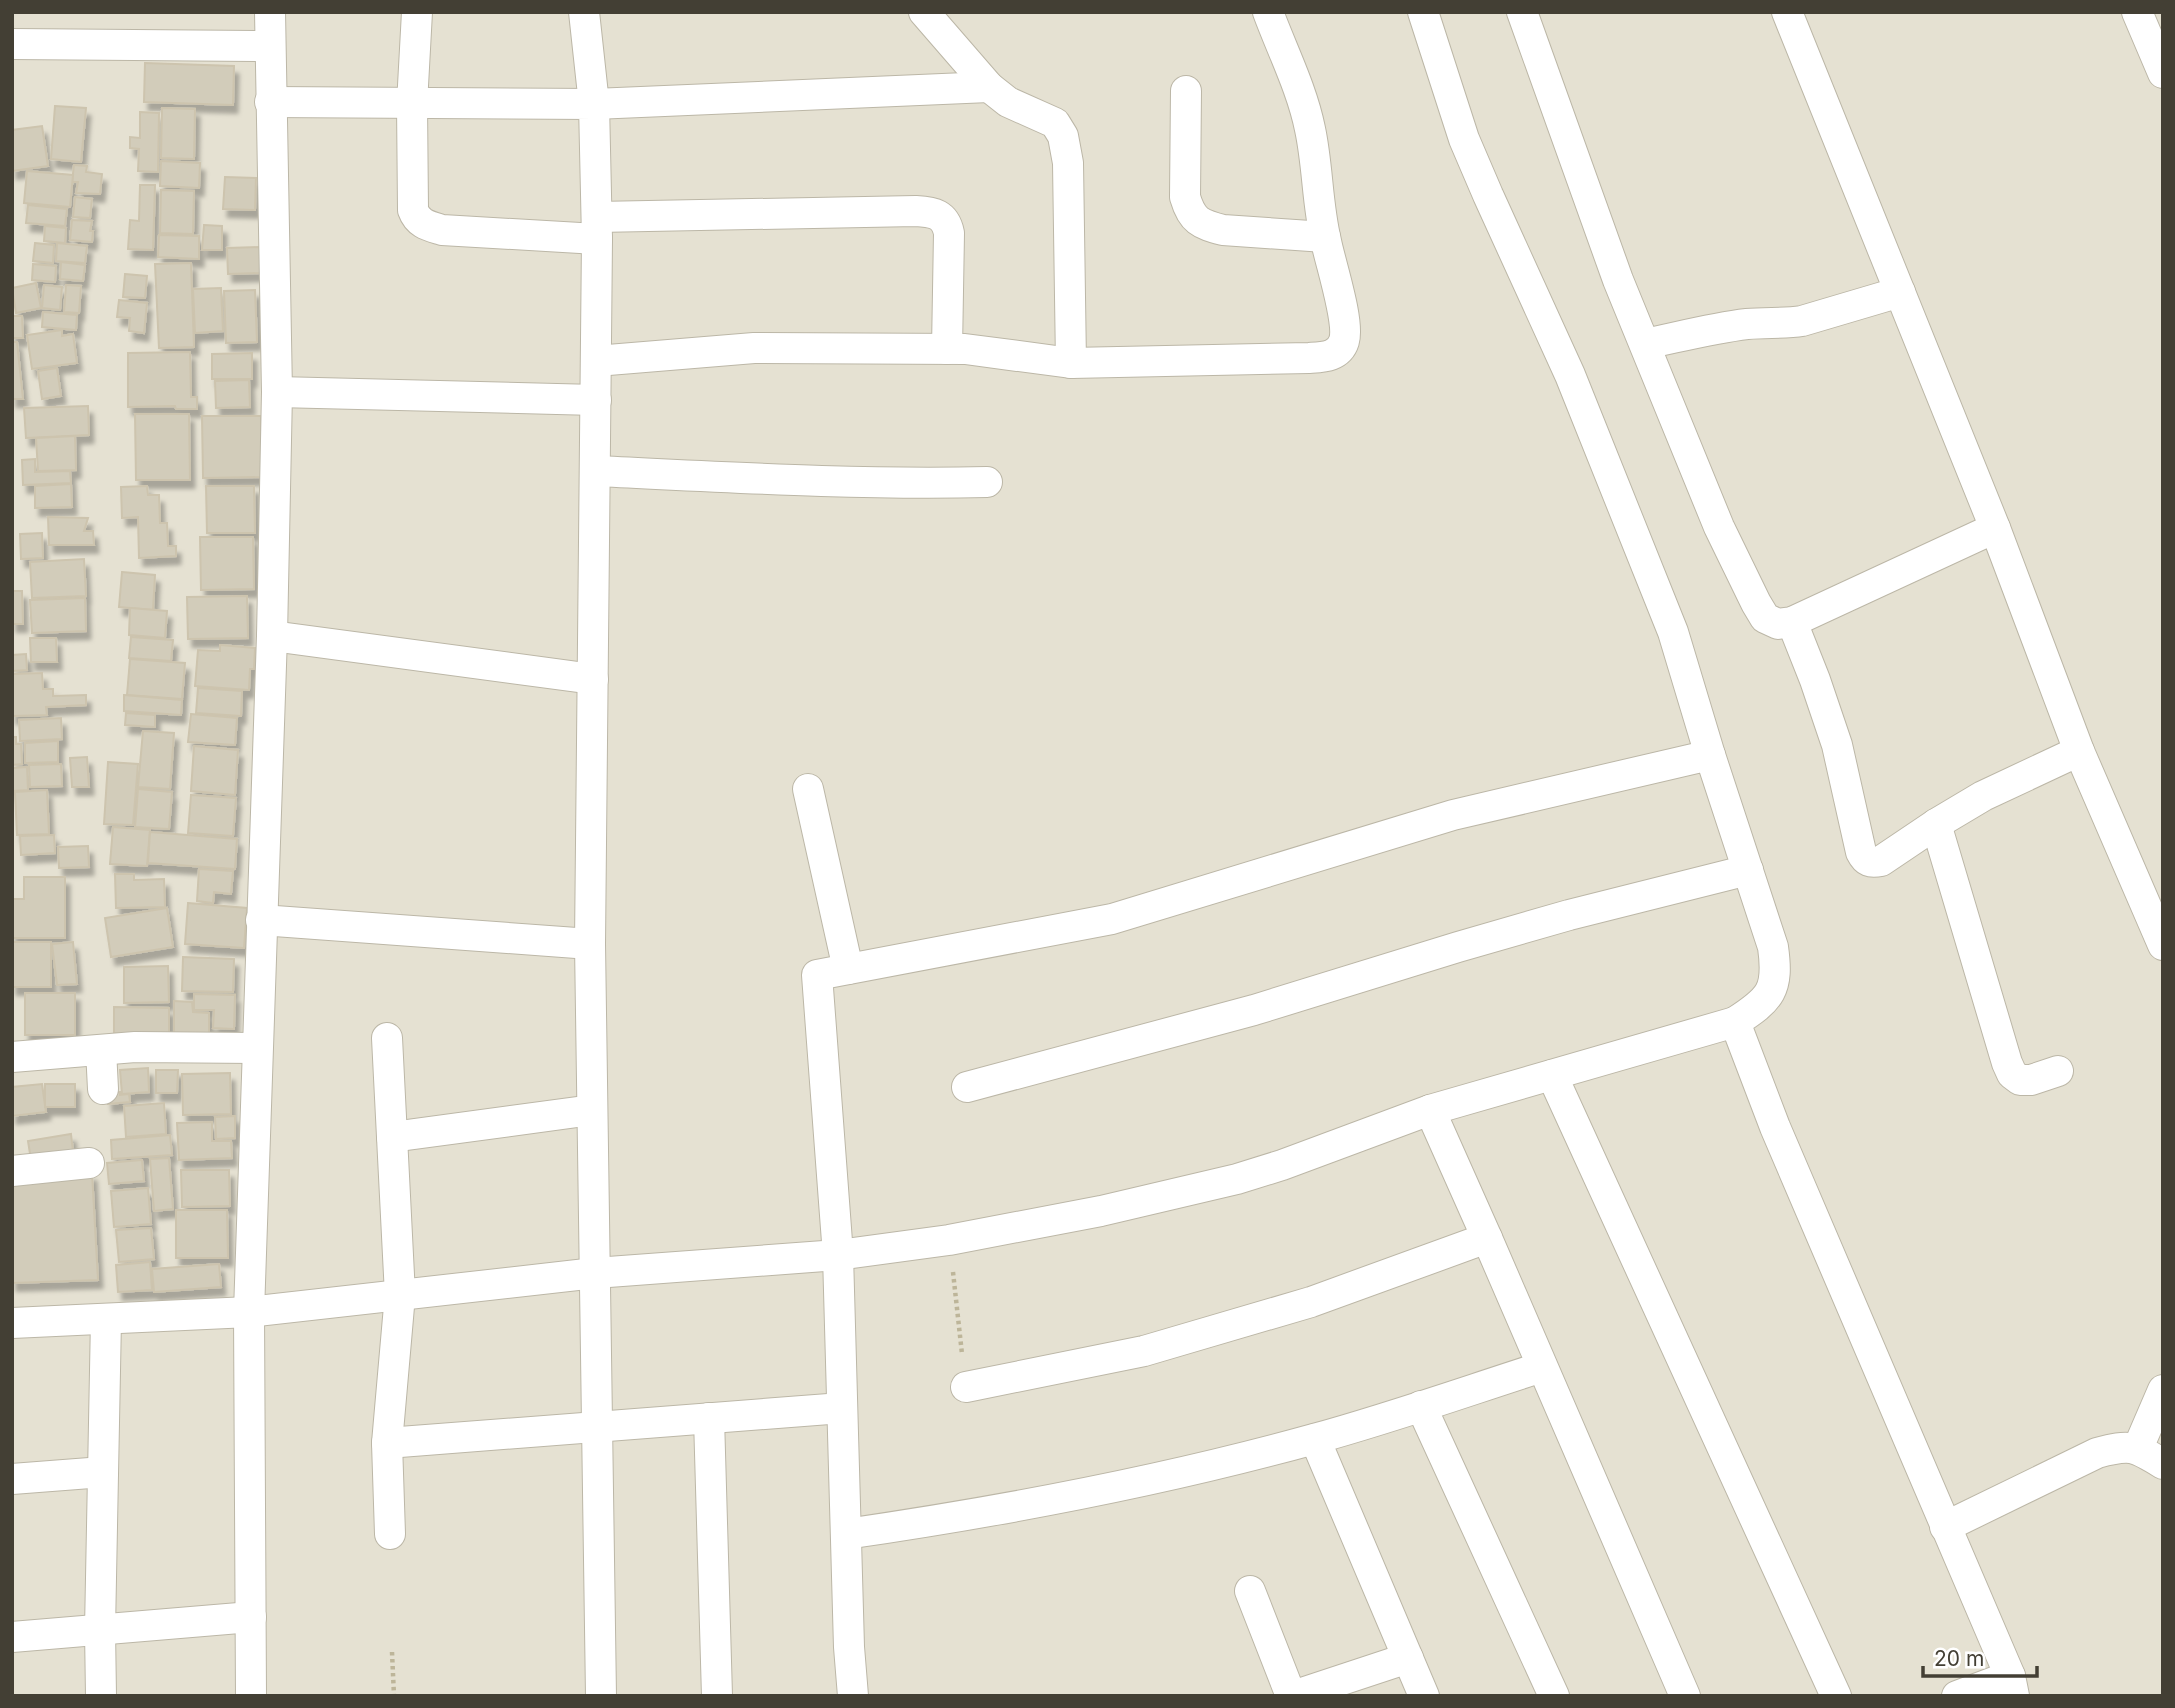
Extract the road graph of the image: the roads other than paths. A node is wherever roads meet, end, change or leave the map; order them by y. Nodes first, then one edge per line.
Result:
1 (270, 12) edge
2 (417, 12) edge
3 (583, 12) edge
4 (924, 12) edge
5 (1268, 12) edge
6 (1423, 12) edge
7 (1522, 12) edge
8 (1787, 12) edge
9 (2137, 12) edge
10 (12, 44) edge
11 (269, 46) junction
12 (2163, 73) edge
13 (989, 87) junction
14 (1186, 91) dead end
15 (270, 102) junction
16 (412, 104) junction
17 (594, 104) junction
18 (597, 228) junction
19 (1325, 237) junction
20 (1900, 292) junction
21 (1645, 344) junction
22 (947, 349) junction
23 (596, 361) junction
24 (1071, 363) junction
25 (277, 392) junction
26 (596, 400) junction
27 (595, 471) junction
28 (987, 482) dead end
29 (1994, 528) junction
30 (1792, 622) junction
31 (272, 636) junction
32 (593, 679) junction
33 (2079, 751) junction
34 (1710, 755) junction
35 (808, 789) dead end
36 (1936, 824) junction
37 (1748, 870) junction
38 (261, 920) junction
39 (590, 944) junction
40 (2163, 945) edge
41 (848, 969) junction
42 (1735, 1022) junction
43 (387, 1038) dead end
44 (257, 1048) junction
45 (100, 1049) junction
46 (12, 1057) edge
47 (2058, 1071) dead end
48 (1552, 1075) junction
49 (967, 1087) dead end
50 (103, 1088) dead end
51 (592, 1110) junction
52 (1430, 1110) junction
53 (392, 1137) junction
54 (89, 1163) dead end
55 (12, 1171) edge
56 (1487, 1238) junction
57 (838, 1255) junction
58 (595, 1273) junction
59 (400, 1295) junction
60 (249, 1312) junction
61 (106, 1319) junction
62 (12, 1323) edge
63 (1542, 1367) junction
64 (966, 1387) road end
65 (2163, 1390) edge
66 (1420, 1406) junction
67 (842, 1408) junction
68 (709, 1418) junction
69 (597, 1426) junction
70 (1315, 1439) junction
71 (387, 1443) junction
72 (2150, 1456) edge
73 (103, 1472) junction
74 (12, 1479) edge
75 (1945, 1527) junction
76 (390, 1534) dead end
77 (846, 1534) junction
78 (1250, 1591) dead end
79 (251, 1617) junction
80 (100, 1630) junction
81 (12, 1637) edge
82 (1408, 1658) junction
83 (2012, 1686) edge
84 (101, 1696) edge
85 (251, 1696) edge
86 (601, 1696) edge
87 (717, 1696) edge
88 (853, 1696) edge
89 (1292, 1696) edge
90 (1424, 1696) edge
91 (1553, 1696) edge
92 (1685, 1696) edge
93 (1836, 1696) edge
94 (1957, 1696) edge

1 - 11 street
2 - 16 street
3 - 17 street
4 - 13 street
5 - 19 street
6 - 34 street
7 - 21 street
8 - 20 street
9 - 12 street
10 - 11 street
11 - 15 street
13 - 17 street
13 - 24 street
14 - 19 street
15 - 16 street
15 - 25 street
16 - 17 street
16 - 18 street
17 - 18 street
18 - 22 street
18 - 23 street
19 - 24 street
20 - 21 street
20 - 29 street
21 - 30 street
22 - 23 street
22 - 24 street
23 - 26 street
25 - 26 street
25 - 31 street
26 - 27 street
27 - 28 street
27 - 32 street
29 - 30 street
29 - 33 street
30 - 36 street
31 - 32 street
31 - 38 street
32 - 39 street
33 - 36 street
33 - 40 street
34 - 37 street
34 - 41 street
35 - 41 street
36 - 47 street
37 - 42 street
37 - 49 street
38 - 39 street
38 - 44 street
39 - 51 street
41 - 57 street
42 - 48 street
42 - 75 street
43 - 53 street
44 - 45 street
44 - 60 street
45 - 46 street
45 - 50 street
48 - 52 street
48 - 93 street
51 - 53 street
51 - 58 street
52 - 56 street
52 - 57 street
53 - 59 street
54 - 55 street
56 - 63 street
56 - 64 street
57 - 58 street
57 - 67 street
58 - 59 street
58 - 69 street
59 - 60 street
59 - 71 street
60 - 61 street
60 - 79 street
61 - 62 street
61 - 73 street
63 - 66 street
63 - 92 street
65 - 72 street
66 - 70 street
66 - 91 street
67 - 68 street
67 - 77 street
68 - 69 street
68 - 87 street
69 - 71 street
69 - 86 street
70 - 77 street
70 - 82 street
71 - 76 street
72 - 75 street
73 - 74 street
73 - 80 street
75 - 83 street
77 - 88 street
78 - 89 street
79 - 80 street
79 - 85 street
80 - 81 street
80 - 84 street
82 - 89 street
82 - 90 street
83 - 94 street

